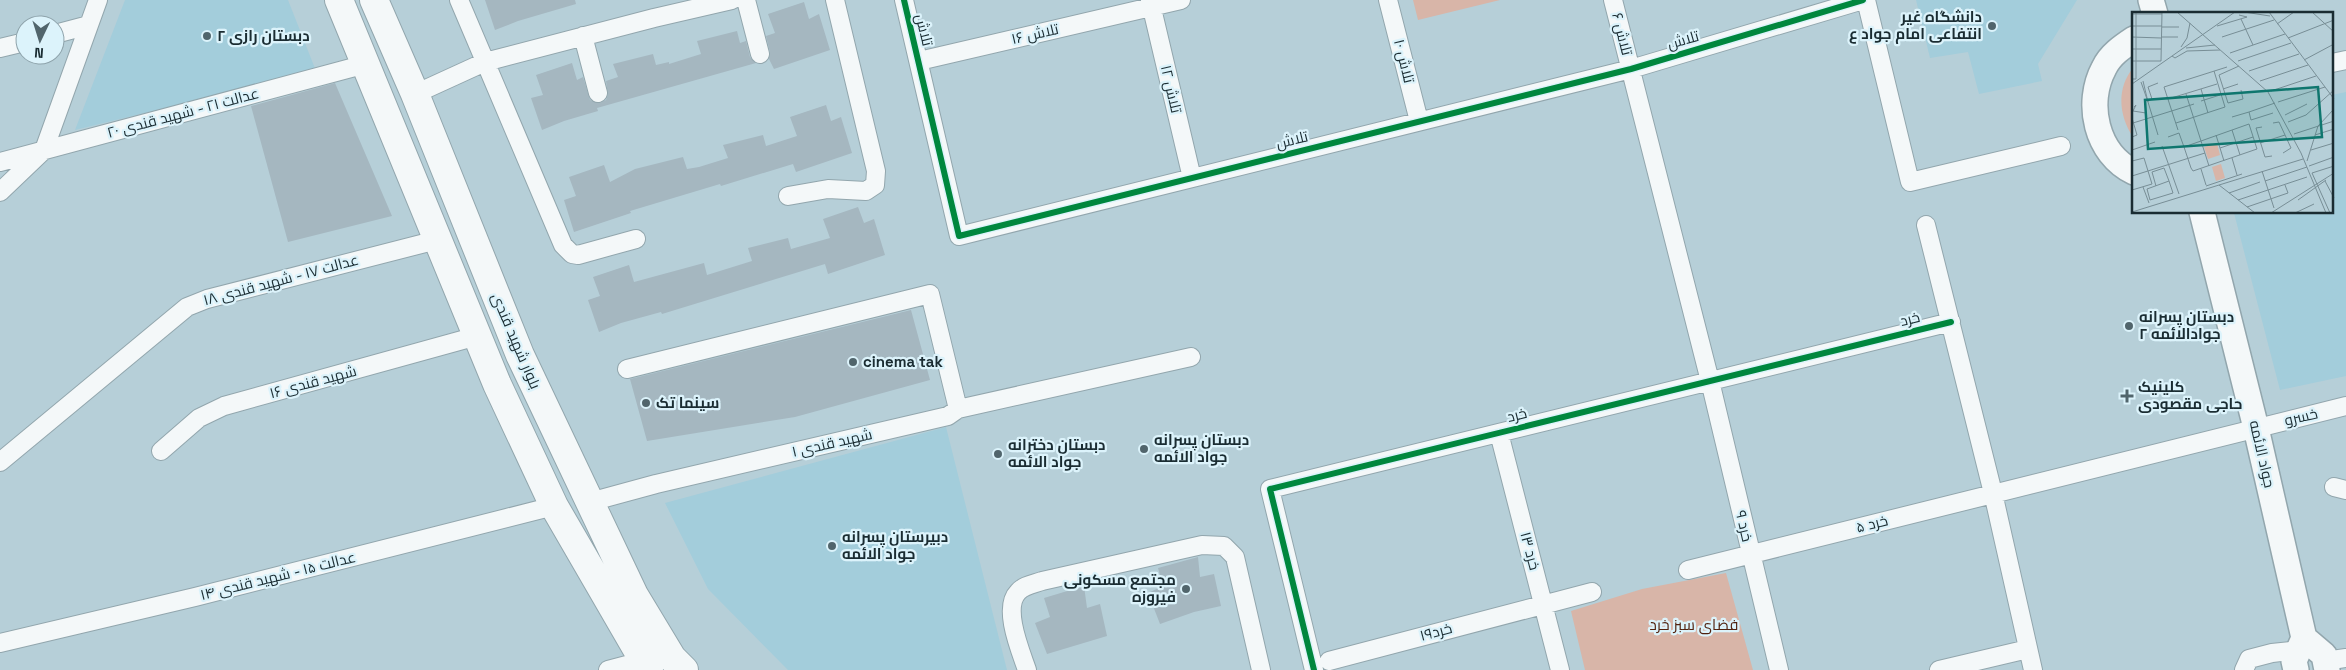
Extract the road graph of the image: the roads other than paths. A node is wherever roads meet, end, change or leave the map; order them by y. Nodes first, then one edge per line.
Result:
1 (98, 0) edge
2 (339, 0) edge
3 (374, 0) edge
4 (459, 0) edge
5 (732, 0) edge
6 (746, 0) edge
7 (835, 0) edge
8 (904, 0) edge
9 (1181, 0) edge
10 (1388, 0) edge
11 (1613, 0) edge
12 (1864, 0) edge
13 (1150, 4) edge
14 (89, 24) junction
15 (65, 31) edge
16 (583, 36) junction
17 (2132, 40) edge
18 (15, 44) edge
19 (0, 48) edge
20 (760, 54) dead end
21 (919, 61) junction
22 (485, 62) junction
23 (366, 64) junction
24 (1631, 69) junction
25 (598, 93) dead end
26 (415, 94) junction
27 (1419, 121) junction
28 (2061, 146) dead end
29 (44, 150) junction
30 (0, 162) edge
31 (2132, 170) edge
32 (1192, 178) junction
33 (0, 192) edge
34 (788, 196) dead end
35 (2202, 214) edge
36 (1926, 225) dead end
37 (636, 239) dead end
38 (437, 240) junction
39 (1951, 322) junction
40 (478, 336) junction
41 (1191, 356) dead end
42 (627, 369) dead end
43 (1710, 381) junction
44 (2346, 406) edge
45 (958, 409) junction
46 (2256, 428) junction
47 (1499, 433) junction
48 (161, 451) dead end
49 (0, 462) edge
50 (1993, 493) junction
51 (590, 502) junction
52 (554, 506) junction
53 (1751, 554) junction
54 (1688, 570) dead end
55 (1592, 592) dead end
56 (1543, 604) junction
57 (0, 643) edge
58 (2028, 649) junction
59 (2300, 653) edge
60 (2333, 663) edge
61 (645, 665) edge
62 (1322, 665) edge
63 (608, 670) edge
64 (684, 670) edge
65 (1027, 670) edge
66 (1261, 670) edge
67 (1560, 670) edge
68 (1779, 670) edge
69 (1939, 670) edge
70 (2033, 670) edge
71 (2244, 670) edge

1 - 14 street
2 - 23 main road
3 - 26 main road, بلوار شهید قندی
4 - 22 street
5 - 16 street
6 - 20 street
7 - 34 street
8 - 21 street, تلاش
9 - 13 street, تلاش ۱۶
10 - 27 street, تلاش ۱۰
11 - 24 street, تلاش ۶
12 - 24 street, تلاش
12 - 28 street, تلاش
13 - 21 street, تلاش ۱۶
13 - 32 street, تلاش ۱۲
14 - 15 street
14 - 29 street
16 - 22 street
16 - 25 street
17 - 31 street
18 - 19 street
21 - 32 street, تلاش
22 - 26 street
22 - 37 street
23 - 29 street, عدالت ۲۱ - شهید قندی ۲۰
23 - 38 main road
24 - 27 street, تلاش
24 - 43 street
26 - 51 main road, بلوار شهید قندی
27 - 32 street, تلاش
29 - 30 street, عدالت ۲۱ - شهید قندی ۲۰
29 - 33 street
35 - 46 street, جواد الائمه
36 - 39 street
38 - 40 main road
38 - 49 street, عدالت ۱۷ - شهید قندی ۱۸
39 - 43 street, خرد
39 - 50 street
40 - 48 street, شهید قندی ۱۶
40 - 52 main road
41 - 45 street, شهيد قندی ۱
42 - 45 street
43 - 47 street, خرد
43 - 53 street, خرد ۹
44 - 46 street, خسرو
45 - 51 street, شهيد قندی ۱
46 - 50 street
46 - 59 street, جواد الائمه
47 - 56 street, خرد ۱۳
47 - 62 street, خرد
50 - 53 street, خرد ۵
50 - 58 street
51 - 64 main road, بلوار شهید قندی
52 - 57 street, عدالت ۱۵ - شهید قندی ۱۴
52 - 61 main road
53 - 54 street, خرد ۵
53 - 68 street, خرد ۹
55 - 56 street, خرد۱۹
56 - 62 street, خرد۱۹
56 - 67 street, خرد ۱۳
58 - 69 street
58 - 70 street
59 - 60 street
59 - 71 street
61 - 63 street
65 - 66 street

